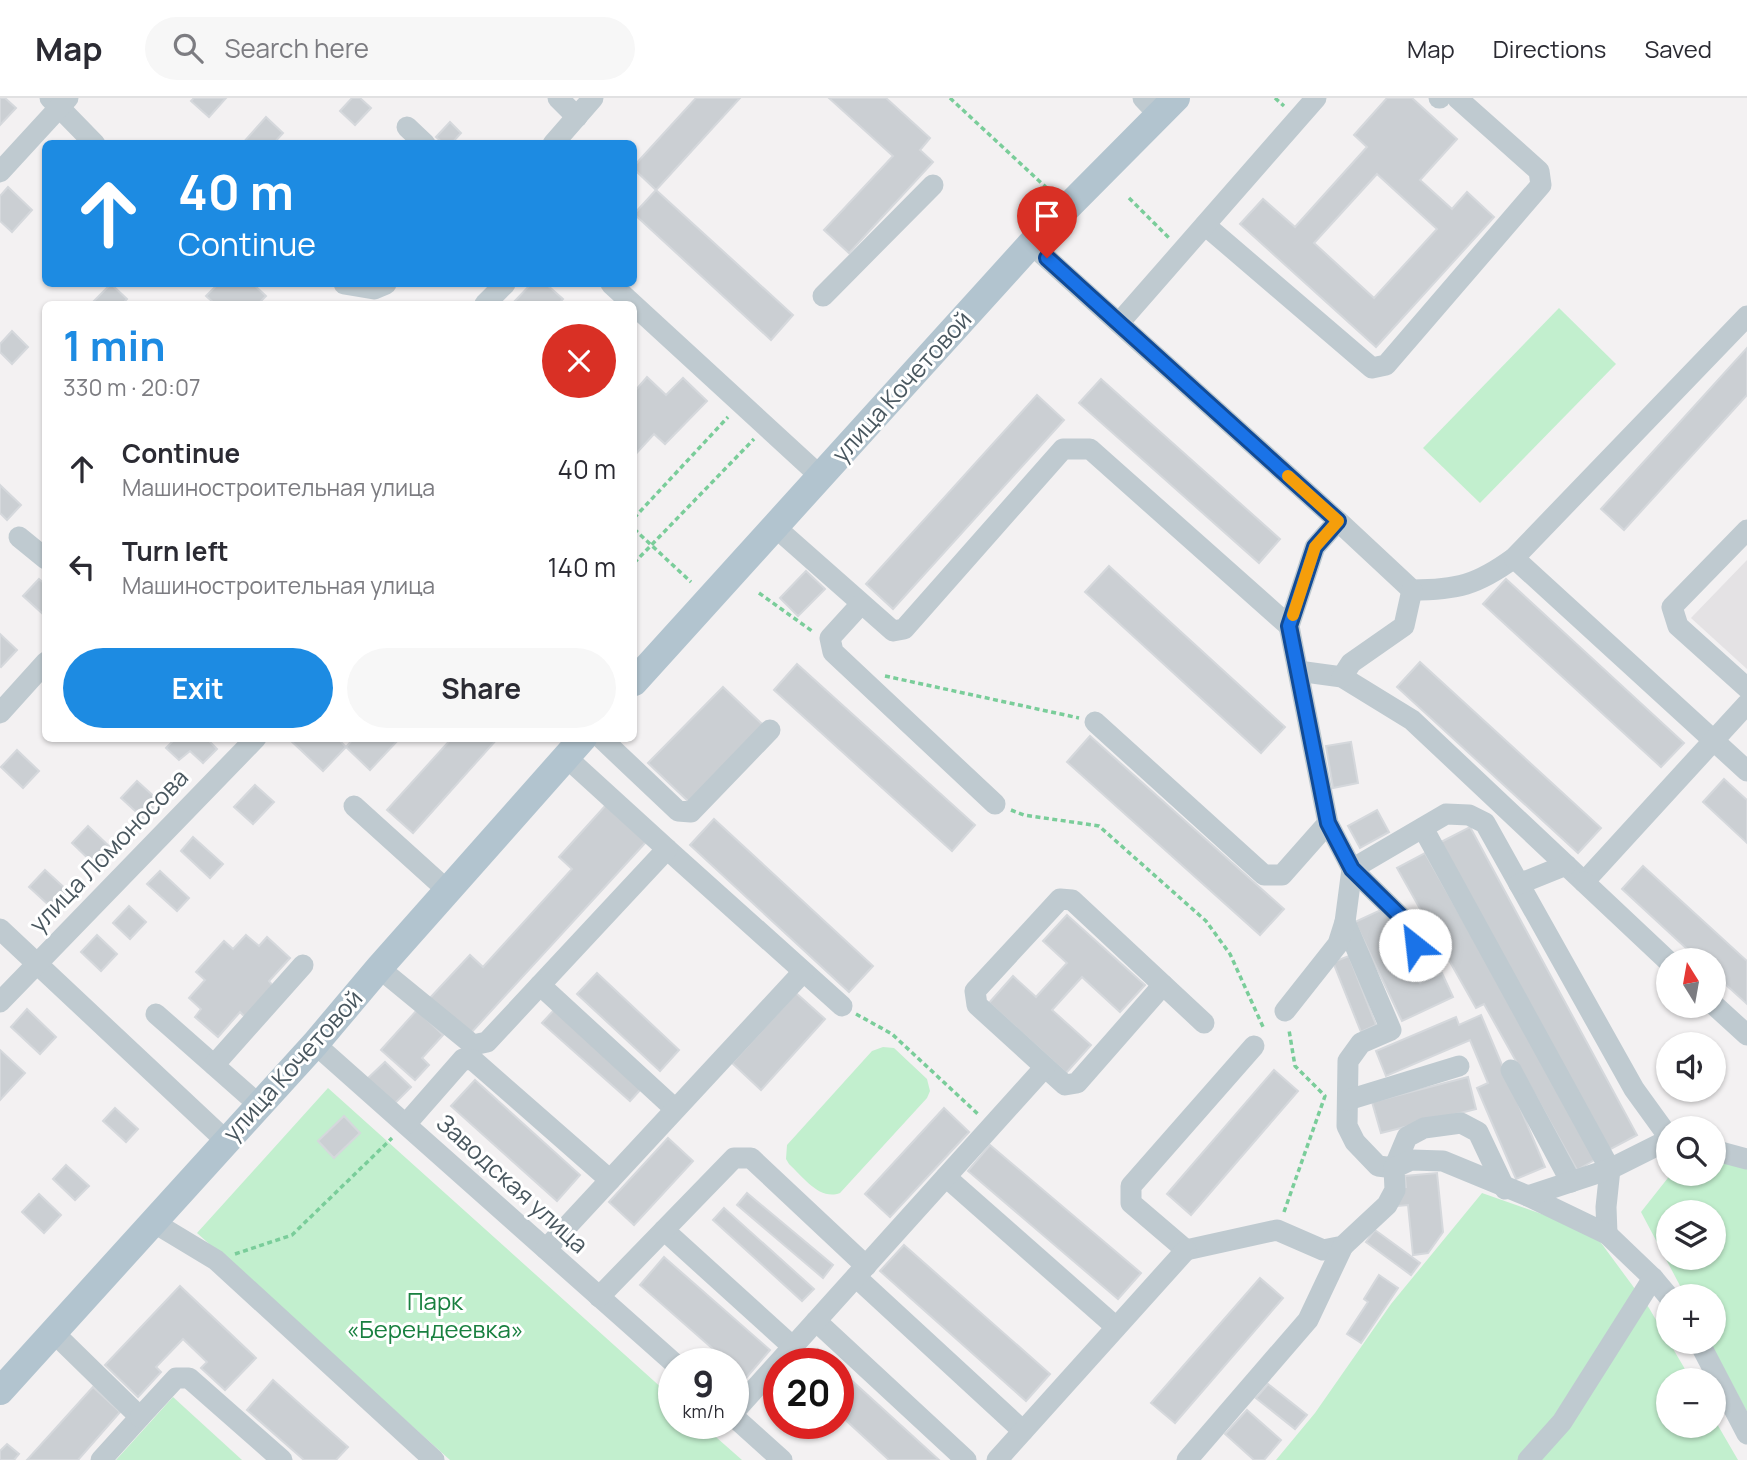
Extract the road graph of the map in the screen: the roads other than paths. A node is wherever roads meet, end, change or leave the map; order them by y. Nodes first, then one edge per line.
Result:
1 (558, 98) edge
2 (593, 98) edge
3 (1317, 98) edge
4 (1457, 98) edge
5 (59, 101) edge
6 (1160, 104) edge
7 (577, 117) junction
8 (407, 127) dead end
9 (92, 140) edge
10 (421, 140) edge
11 (557, 140) edge
12 (0, 172) edge
13 (933, 185) dead end
14 (1205, 225) junction
15 (1031, 244) junction
16 (502, 287) edge
17 (614, 287) edge
18 (822, 296) dead end
19 (488, 301) edge
20 (630, 301) edge
21 (637, 308) edge
22 (1747, 316) edge
23 (1119, 323) junction
24 (820, 476) junction
25 (1338, 521) junction
26 (774, 526) junction
27 (1747, 530) edge
28 (19, 537) dead end
29 (42, 556) edge
30 (1514, 558) junction
31 (1412, 590) junction
32 (861, 604) junction
33 (1289, 626) junction
34 (42, 666) edge
35 (1298, 671) junction
36 (1342, 677) junction
37 (637, 678) edge
38 (1747, 688) edge
39 (8, 689) edge
40 (1747, 704) edge
41 (0, 713) edge
42 (1095, 722) road end
43 (770, 730) dead end
44 (1713, 741) junction
45 (252, 742) edge
46 (578, 744) edge
47 (1747, 771) edge
48 (995, 804) road end
49 (354, 806) dead end
50 (1328, 823) junction
51 (1423, 828) junction
52 (667, 849) junction
53 (1566, 865) junction
54 (1352, 869) junction
55 (1584, 882) junction
56 (1519, 884) junction
57 (448, 891) junction
58 (1345, 922) junction
59 (0, 929) edge
60 (1656, 950) edge
61 (36, 964) junction
62 (303, 965) dead end
63 (379, 968) junction
64 (1425, 969) dead end
65 (803, 972) junction
66 (540, 985) junction
67 (1163, 985) junction
68 (0, 1002) edge
69 (842, 1006) road end
70 (1285, 1011) road end
71 (156, 1014) dead end
72 (1726, 1016) edge
73 (1204, 1023) dead end
74 (1747, 1035) edge
75 (315, 1044) junction
76 (1254, 1046) dead end
77 (214, 1065) junction
78 (1459, 1066) dead end
79 (1045, 1067) junction
80 (1511, 1070) dead end
81 (259, 1105) junction
82 (1348, 1109) junction
83 (675, 1110) junction
84 (1656, 1121) edge
85 (406, 1125) junction
86 (226, 1140) junction
87 (1656, 1144) edge
88 (1726, 1153) edge
89 (1747, 1159) edge
90 (1394, 1168) junction
91 (1610, 1169) junction
92 (946, 1177) junction
93 (610, 1180) junction
94 (1571, 1182) junction
95 (1505, 1189) junction
96 (1528, 1196) junction
97 (153, 1222) junction
98 (664, 1230) junction
99 (1607, 1234) junction
100 (1343, 1247) junction
101 (546, 1249) junction
102 (1186, 1250) junction
103 (861, 1271) junction
104 (1653, 1278) junction
105 (1658, 1284) edge
106 (599, 1297) junction
107 (817, 1321) junction
108 (1116, 1327) junction
109 (53, 1332) junction
110 (793, 1347) junction
111 (658, 1349) edge
112 (1705, 1354) edge
113 (0, 1391) edge
114 (749, 1397) edge
115 (140, 1417) junction
116 (749, 1430) edge
117 (1023, 1431) junction
118 (1747, 1434) edge
119 (101, 1460) edge
120 (282, 1460) edge
121 (434, 1460) edge
122 (782, 1460) edge
123 (966, 1460) edge
124 (997, 1460) edge
125 (1187, 1460) edge
126 (1528, 1460) edge

1 - 7 street
2 - 7 street
3 - 14 street
4 - 14 street
5 - 9 street
5 - 12 street
6 - 15 main road, улица Кочетовой
7 - 11 street
8 - 10 street
13 - 18 street
14 - 23 street
15 - 23 street
15 - 24 main road, улица Кочетовой
16 - 19 street
17 - 20 street
21 - 24 street
22 - 30 street
23 - 25 street
24 - 26 main road, улица Кочетовой
25 - 31 street
25 - 33 street
26 - 32 street
26 - 37 main road, улица Кочетовой
27 - 38 street
28 - 29 street
30 - 31 street
30 - 44 street
31 - 36 street
32 - 33 street
32 - 48 street
33 - 35 street
34 - 39 street
35 - 36 street
35 - 50 street
36 - 53 street
39 - 41 street
40 - 44 street
42 - 50 street
43 - 46 street
44 - 47 street
44 - 55 street
45 - 61 street, улица Ломоносова
46 - 52 street
46 - 57 main road, улица Кочетовой
49 - 57 street
50 - 54 street
51 - 54 street
51 - 56 street
51 - 91 street
52 - 65 street
52 - 66 street
53 - 55 street
53 - 56 street
54 - 58 street
54 - 64 street
55 - 60 street
56 - 84 street
57 - 63 main road, улица Кочетовой
58 - 70 street
58 - 82 street
59 - 61 street
61 - 68 street, улица Ломоносова
61 - 86 street
62 - 77 street
63 - 66 street
63 - 75 main road, улица Кочетовой
65 - 69 street
65 - 83 street
66 - 83 street
67 - 73 street
67 - 79 street
67 - 79 street
71 - 77 street
72 - 74 street
75 - 81 main road, улица Кочетовой
75 - 85 street, Заводская улица
76 - 102 street
77 - 81 street
78 - 82 street
79 - 92 street
80 - 94 street
81 - 86 main road, улица Кочетовой
82 - 90 street
83 - 93 street
85 - 93 street
85 - 101 street, Заводская улица
86 - 97 main road, улица Кочетовой
87 - 91 street
88 - 89 street
90 - 95 street
90 - 95 street
90 - 100 street
91 - 94 street
91 - 99 street
92 - 103 street
92 - 108 street
93 - 101 street
94 - 96 street
95 - 96 street
96 - 99 street
97 - 109 main road, улица Кочетовой
97 - 121 street
98 - 103 street
98 - 106 street
98 - 110 street
99 - 104 street
100 - 102 street
100 - 125 street
101 - 106 street, Заводская улица
102 - 108 street
103 - 107 street
103 - 117 street
104 - 105 street
104 - 126 street
106 - 111 street, Заводская улица
107 - 110 street
107 - 123 street
108 - 117 street
109 - 113 main road, улица Кочетовой
109 - 115 street
110 - 114 street
112 - 118 street
115 - 119 street
115 - 120 street
116 - 122 street
117 - 124 street

